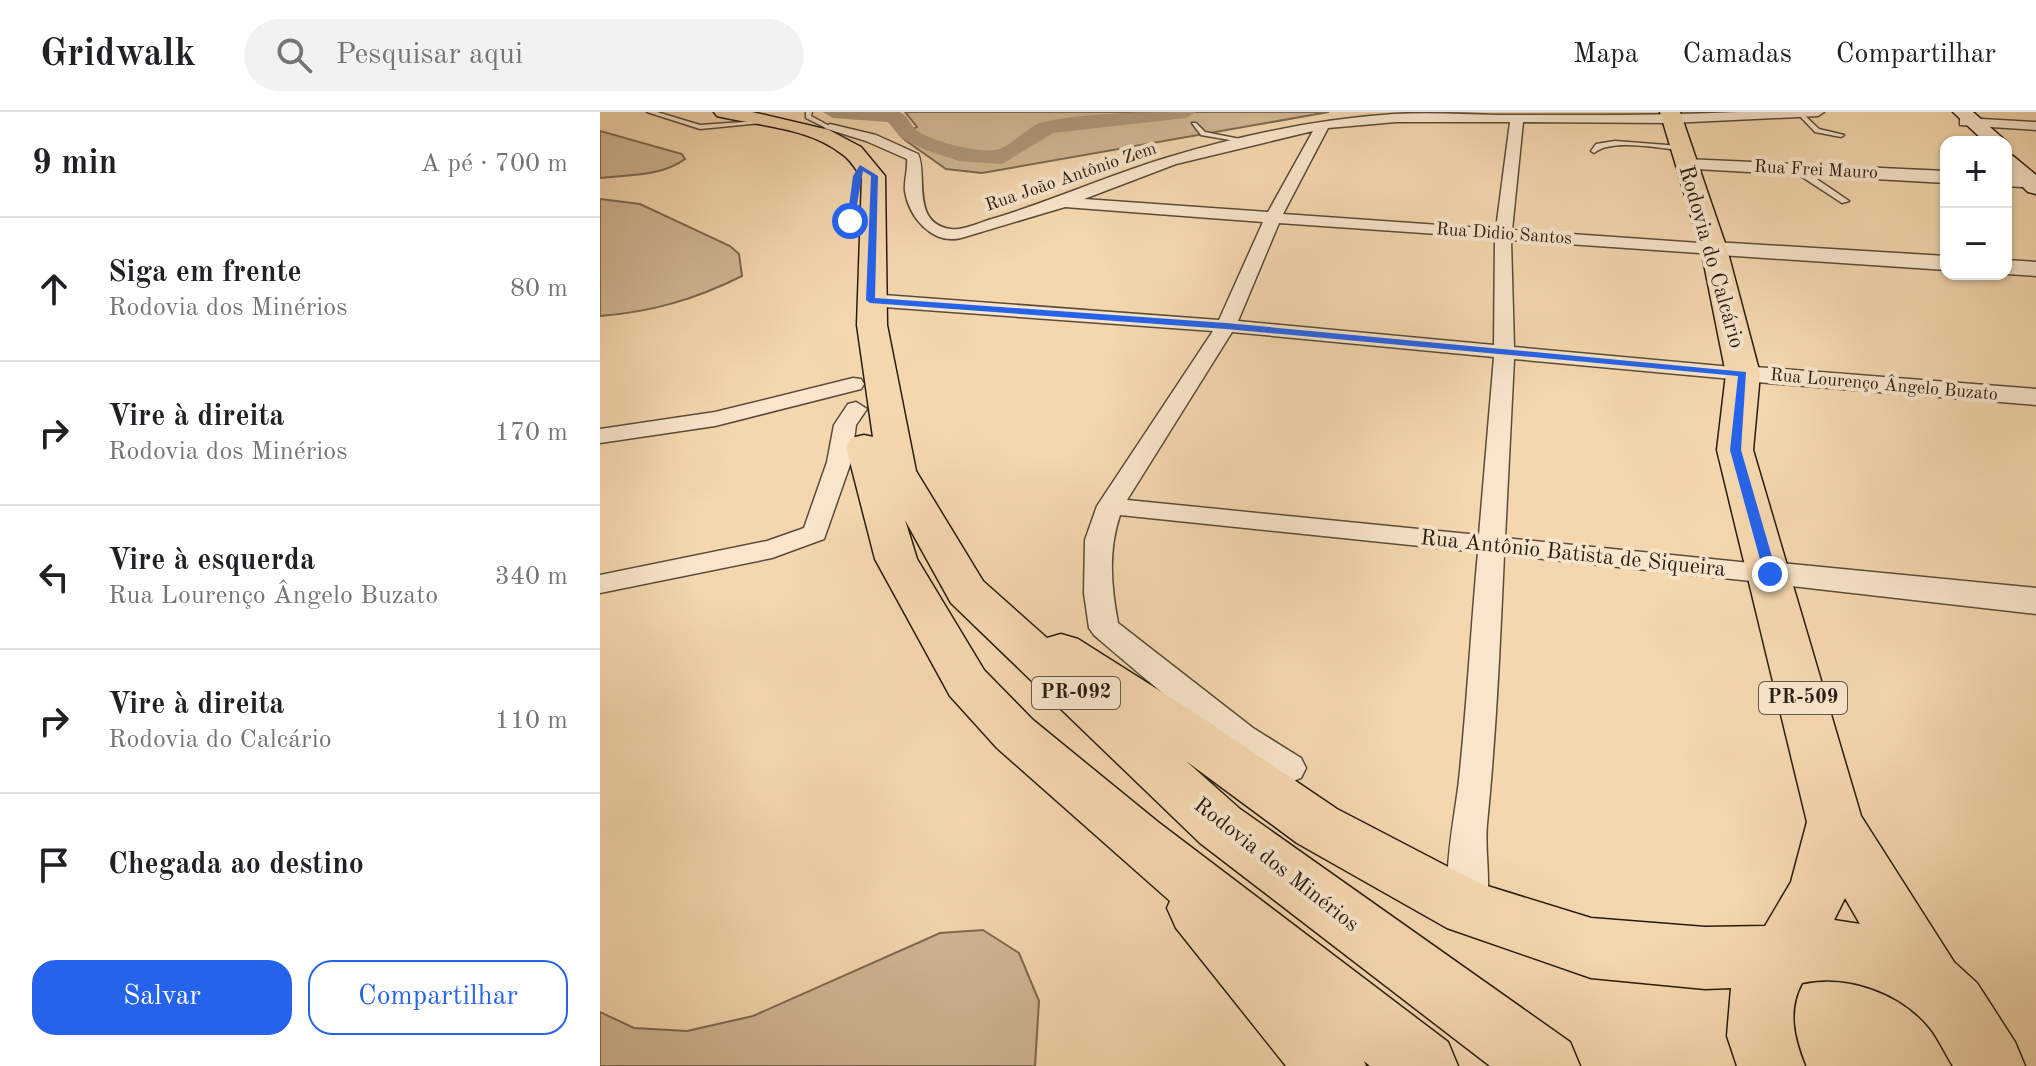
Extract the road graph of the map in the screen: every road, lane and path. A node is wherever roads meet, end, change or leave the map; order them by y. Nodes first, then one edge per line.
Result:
1 (650, 112) edge
2 (724, 112) edge
3 (809, 112) edge
4 (1818, 112) edge
5 (1798, 113) edge
6 (1670, 116) edge
7 (1964, 117) edge
8 (1517, 118) junction
9 (770, 122) junction
10 (1194, 124) dead end
11 (1323, 125) junction
12 (2036, 126) edge
13 (830, 128) joint
14 (1841, 135) dead end
15 (1981, 136) edge
16 (1989, 136) edge
17 (1247, 141) junction
18 (1594, 151) dead end
19 (1683, 156) junction
20 (2012, 157) edge
21 (2012, 164) edge
22 (862, 167) junction
23 (1796, 169) junction
24 (1940, 177) edge
25 (2012, 180) edge
26 (2034, 181) edge
27 (1845, 201) dead end
28 (1061, 203) junction
29 (1273, 218) junction
30 (1503, 234) junction
31 (1714, 249) junction
32 (1940, 263) edge
33 (2012, 267) edge
34 (2036, 269) edge
35 (870, 300) junction
36 (1226, 326) junction
37 (1504, 353) junction
38 (1743, 374) junction
39 (854, 396) junction
40 (2036, 397) edge
41 (600, 436) edge
42 (1110, 506) junction
43 (1492, 547) junction
44 (1770, 574) junction
45 (600, 584) edge
46 (2036, 601) edge
47 (1000, 622) junction
48 (1289, 768) dead end
49 (1835, 822) junction
50 (1144, 845) junction
51 (1468, 908) junction
52 (1783, 956) junction
53 (1932, 985) junction
54 (1332, 1066) edge
55 (1424, 1066) edge
56 (1546, 1066) edge
57 (1771, 1066) edge
58 (1991, 1066) edge

1 - 9 lane
2 - 9 main road, Rodovia dos Minérios / PR-092
3 - 13 lane
4 - 5 street, Rua João Antônio Zem
5 - 6 street, Rua João Antônio Zem
5 - 14 lane
6 - 8 street, Rua João Antônio Zem
6 - 19 main road, Rodovia do Calcário / PR-509
7 - 12 street
7 - 15 main road
7 - 16 main road
8 - 11 street, Rua João Antônio Zem
8 - 30 street
9 - 22 main road, Rodovia dos Minérios / PR-092
10 - 17 lane
11 - 17 street, Rua João Antônio Zem
11 - 29 street
13 - 28 street, Rua João Antônio Zem
17 - 28 street, Rua João Antônio Zem
18 - 19 lane
19 - 23 street, Rua Frei Mauro
19 - 31 main road, Rodovia do Calcário / PR-509
20 - 26 main road
21 - 26 main road
22 - 35 main road, Rodovia dos Minérios / PR-092
22 - 39 main road, PR-092
23 - 24 street, Rua Frei Mauro
23 - 27 lane
25 - 26 street
28 - 29 street, Rua Didio Santos
29 - 30 street, Rua Didio Santos
29 - 36 street
30 - 31 street, Rua Didio Santos
30 - 37 street
31 - 32 street, Rua Didio Santos
31 - 38 main road, Rodovia do Calcário / PR-509
33 - 34 street
35 - 36 street, Rua Lourenço Ângelo Buzato
35 - 47 main road, Rodovia dos Minérios / PR-092
36 - 37 street, Rua Lourenço Ângelo Buzato
36 - 42 street
37 - 38 street, Rua Lourenço Ângelo Buzato
37 - 43 street
38 - 40 street, Rua Lourenço Ângelo Buzato
38 - 44 main road, Rodovia do Calcário / PR-509
39 - 41 street
39 - 45 street
39 - 50 main road, PR-092
42 - 43 street, Rua Antônio Batista de Siqueira
42 - 48 street
43 - 44 street, Rua Antônio Batista de Siqueira
43 - 51 street
44 - 46 street, Rua Antônio Batista de Siqueira
44 - 49 main road, Rodovia do Calcário / PR-509
47 - 51 main road
47 - 56 main road, Rodovia dos Minérios / PR-092
49 - 52 main road, Rodovia do Calcário / PR-509
49 - 53 main road, Rodovia do Calcário / PR-509
50 - 54 main road
50 - 55 main road, PR-092
51 - 52 main road
52 - 53 main road, PR-509
52 - 57 main road, PR-509
53 - 58 main road, PR-509

